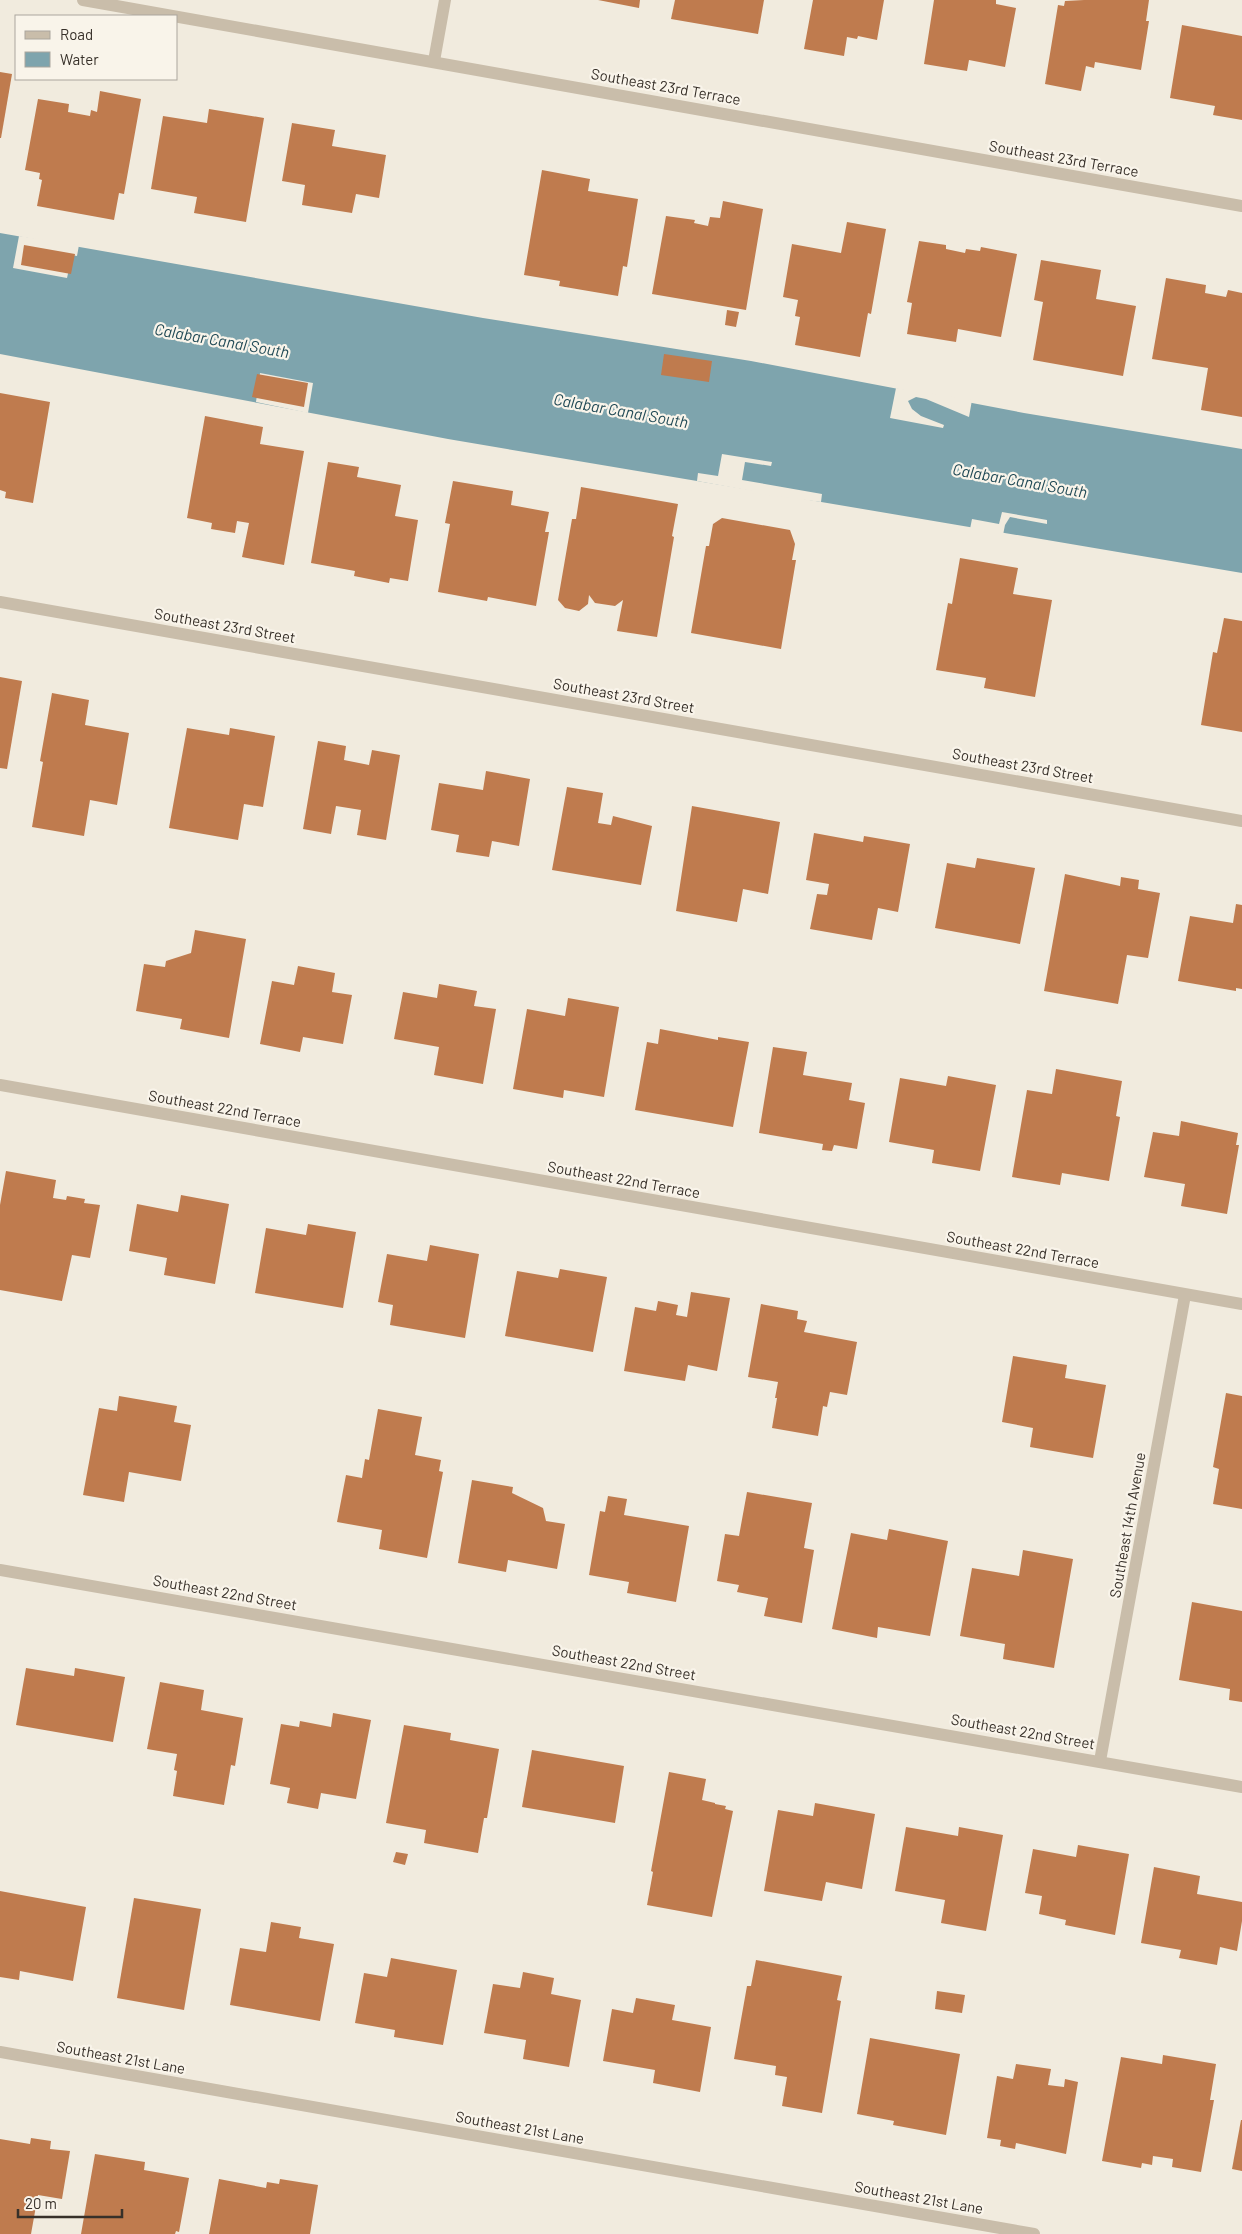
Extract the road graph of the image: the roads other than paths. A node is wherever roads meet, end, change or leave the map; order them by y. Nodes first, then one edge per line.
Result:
1 (84, 0) edge
2 (445, 0) edge
3 (170, 15) edge
4 (178, 16) edge
5 (434, 61) junction
6 (1242, 206) edge
7 (0, 602) edge
8 (1242, 820) edge
9 (0, 1085) edge
10 (1186, 1295) junction
11 (1242, 1304) edge
12 (0, 1570) edge
13 (1100, 1761) junction
14 (1242, 1786) edge
15 (0, 2052) edge
16 (1034, 2234) edge

1 - 3 street, Southeast 23rd Terrace
2 - 5 street
4 - 5 street, Southeast 23rd Terrace
5 - 6 street, Southeast 23rd Terrace
7 - 8 street, Southeast 23rd Street
9 - 10 street, Southeast 22nd Terrace
10 - 11 street, Southeast 22nd Terrace
10 - 13 street, Southeast 14th Avenue
12 - 13 street, Southeast 22nd Street
13 - 14 street, Southeast 22nd Street
15 - 16 street, Southeast 21st Lane

